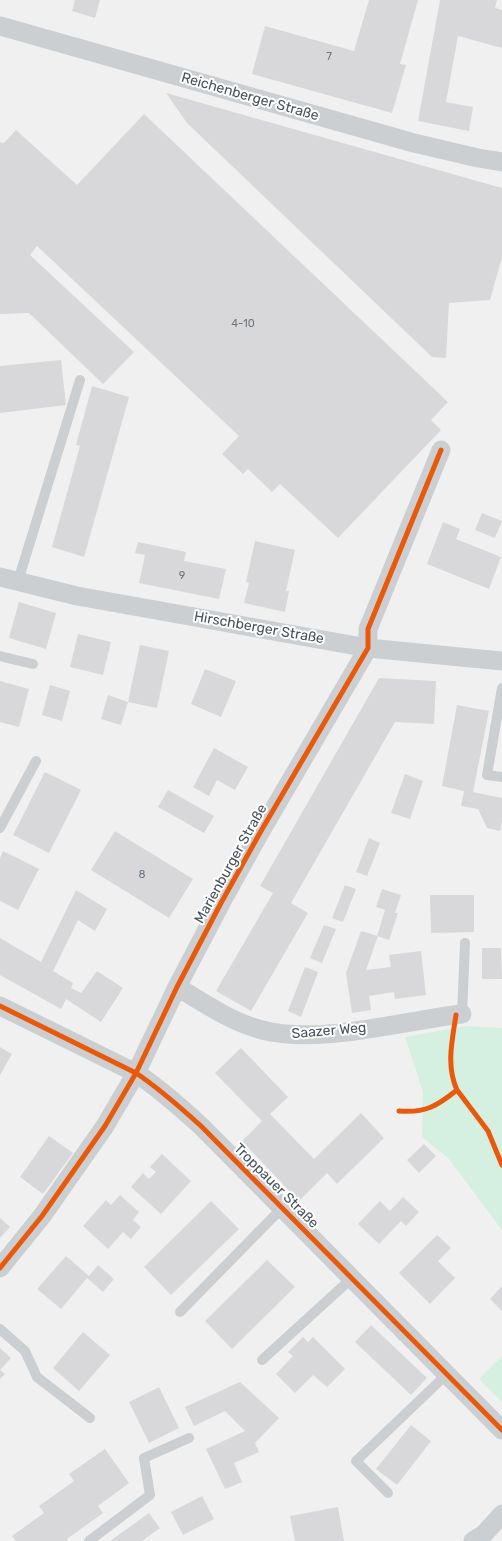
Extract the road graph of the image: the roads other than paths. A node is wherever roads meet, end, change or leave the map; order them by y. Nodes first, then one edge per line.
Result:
1 (0, 26) edge
2 (502, 162) edge
3 (80, 380) dead end
4 (441, 450) dead end
5 (9, 579) edge
6 (368, 648) junction
7 (0, 656) edge
8 (502, 661) edge
9 (33, 664) dead end
10 (502, 688) edge
11 (36, 761) dead end
12 (502, 777) edge
13 (0, 828) edge
14 (465, 944) dead end
15 (177, 987) junction
16 (0, 1006) edge
17 (462, 1014) joint
18 (136, 1073) junction
19 (282, 1208) junction
20 (0, 1268) edge
21 (352, 1278) junction
22 (180, 1312) dead end
23 (0, 1329) edge
24 (262, 1360) dead end
25 (447, 1374) junction
26 (90, 1418) dead end
27 (502, 1430) edge
28 (189, 1438) dead end
29 (388, 1493) dead end
30 (502, 1514) edge
31 (89, 1541) edge
32 (473, 1541) edge

1 - 2 street, Reichenberger Straße
3 - 5 lane, Hirschberger Straße
4 - 6 street, Marienburger Straße
5 - 6 street, Hirschberger Straße
6 - 8 street, Hirschberger Straße
6 - 15 street, Marienburger Straße
7 - 9 lane
10 - 12 lane
11 - 13 lane
14 - 17 lane, Saazer Weg
15 - 17 street, Saazer Weg
15 - 18 street, Marienburger Straße
16 - 18 street, Troppauer Straße
18 - 19 street, Troppauer Straße
18 - 20 street, Marienburger Straße
19 - 21 street, Troppauer Straße
19 - 22 lane, Troppauer Straße
21 - 24 lane
21 - 25 street, Troppauer Straße
23 - 26 lane
25 - 27 street, Troppauer Straße
25 - 29 lane
28 - 31 lane
30 - 32 street

